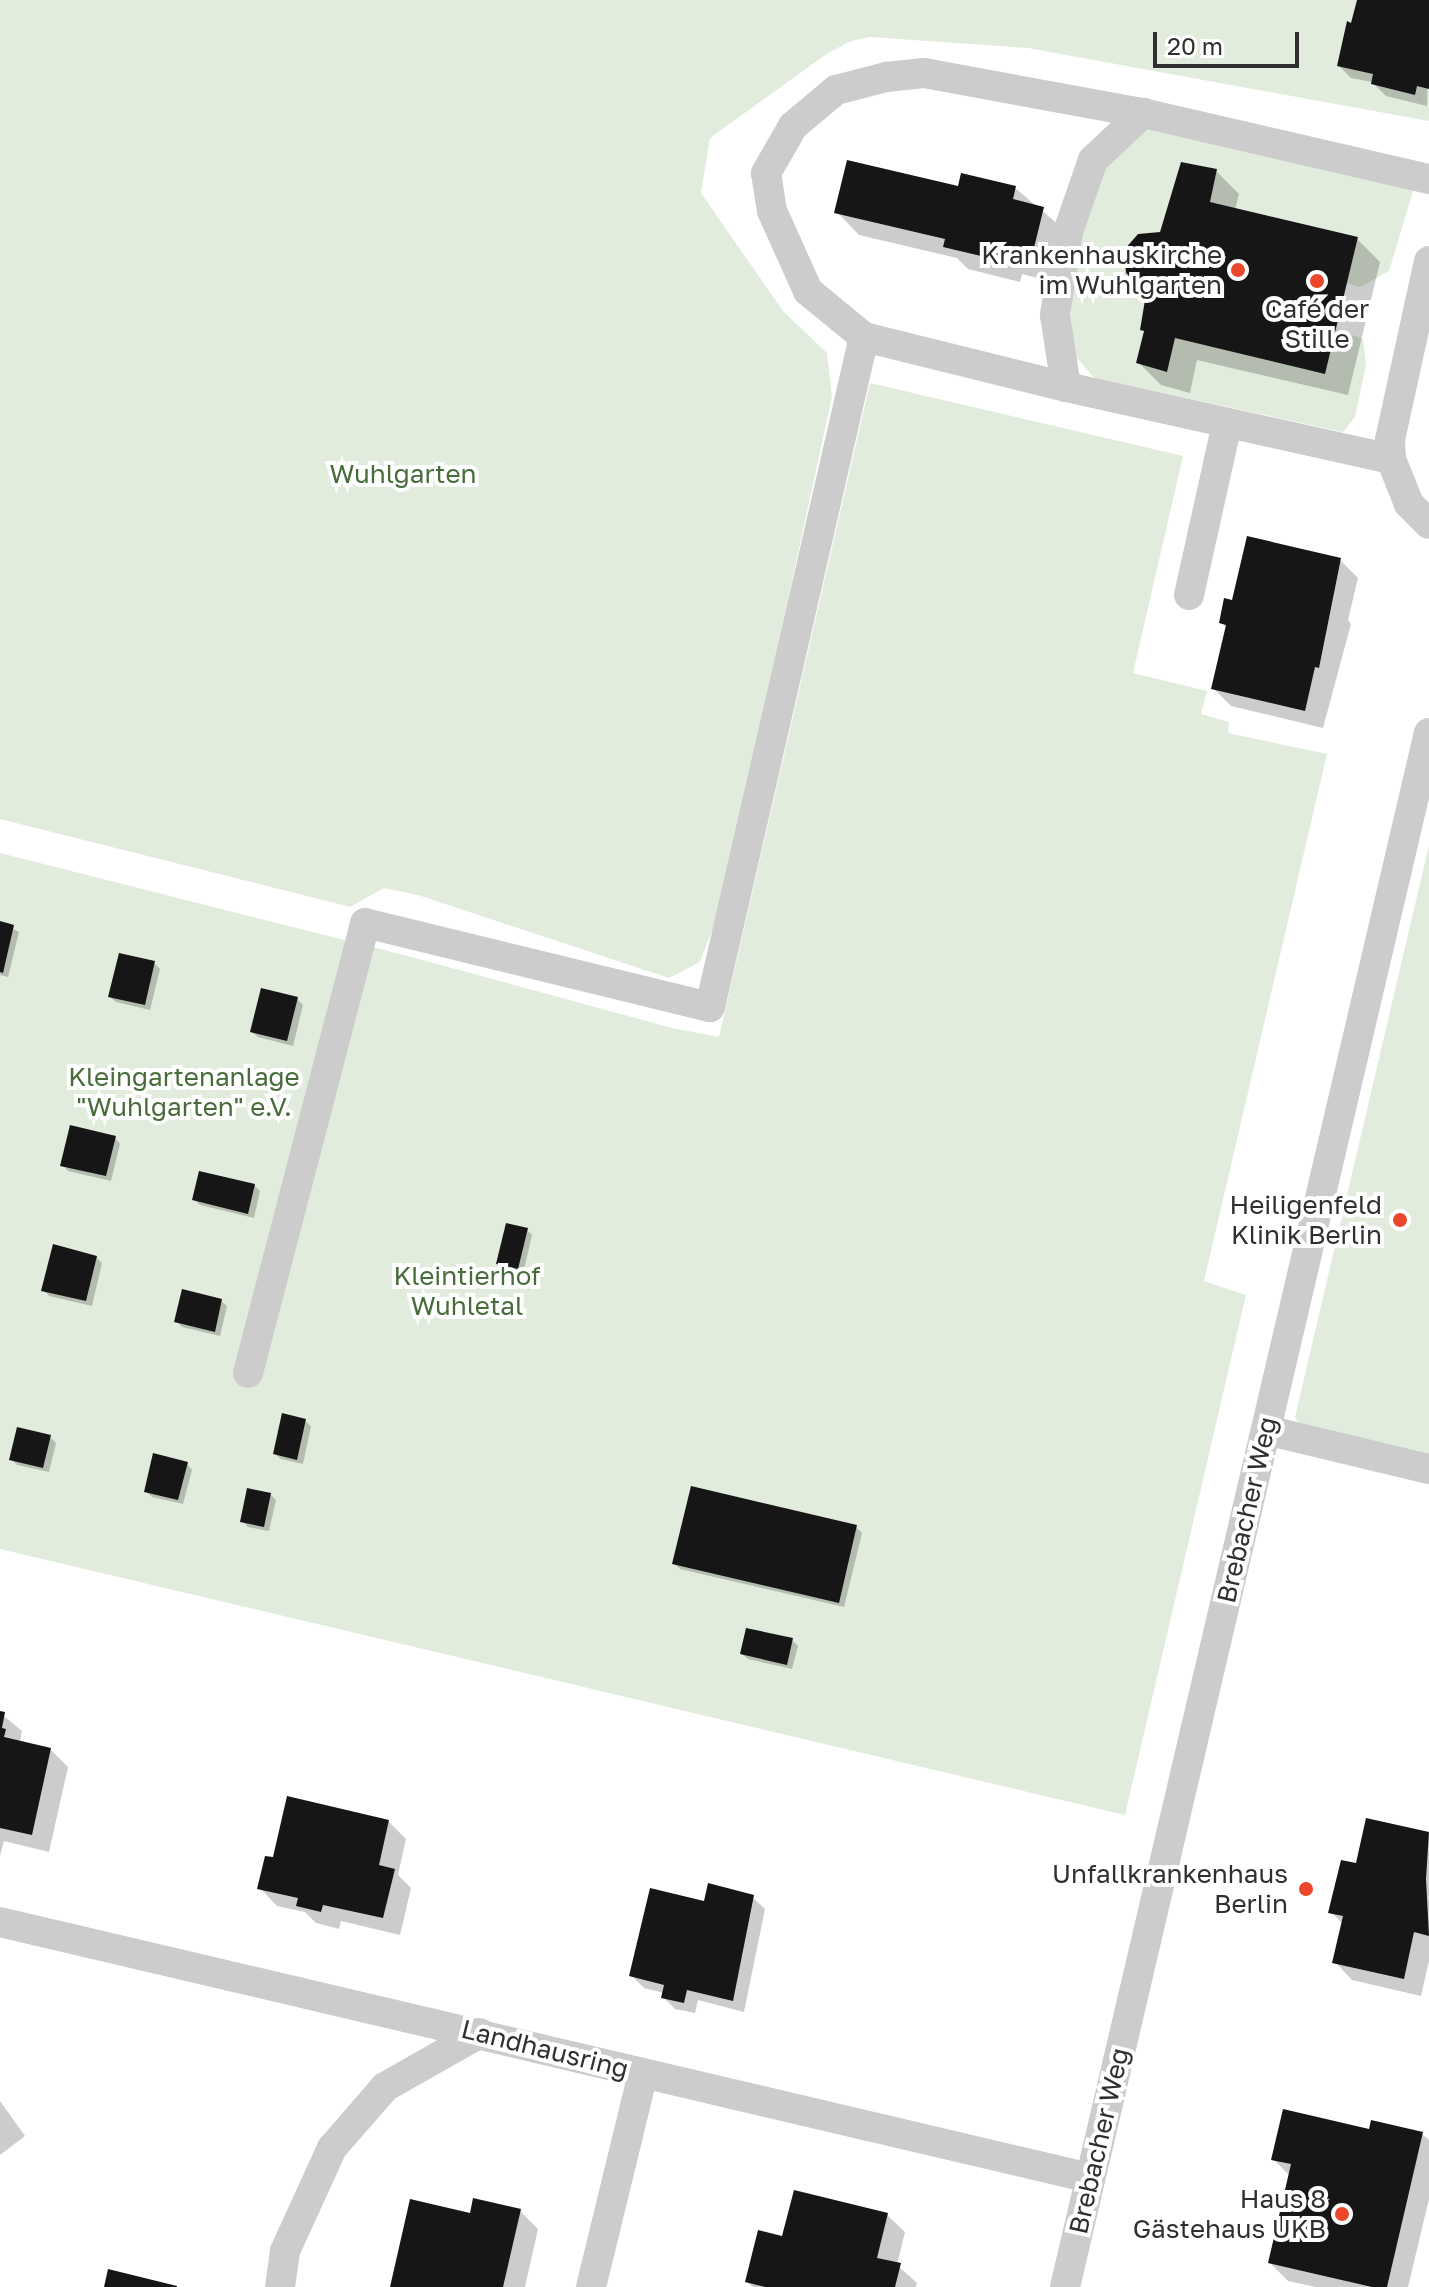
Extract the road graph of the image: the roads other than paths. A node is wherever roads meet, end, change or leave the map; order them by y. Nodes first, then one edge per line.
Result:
1 (1143, 113) junction
2 (1429, 179) edge
3 (1429, 261) edge
4 (864, 337) junction
5 (1066, 387) junction
6 (1227, 423) junction
7 (1391, 459) junction
8 (1429, 524) edge
9 (1189, 595) dead end
10 (1429, 733) edge
11 (248, 1373) dead end
12 (1266, 1430) junction
13 (1429, 1469) edge
14 (0, 1922) edge
15 (480, 2033) junction
16 (643, 2073) junction
17 (1090, 2178) junction
18 (280, 2287) edge
19 (591, 2287) edge
20 (1065, 2287) edge

1 - 2 lane
1 - 4 lane
1 - 5 lane
3 - 7 lane
4 - 5 lane
4 - 11 lane
5 - 6 lane
6 - 7 lane
6 - 9 lane
7 - 8 lane
10 - 12 lane, Brebacher Weg
12 - 13 lane
12 - 17 lane, Brebacher Weg
14 - 15 lane, Landhausring
15 - 16 lane, Landhausring
15 - 18 lane
16 - 17 lane, Landhausring
16 - 19 lane
17 - 20 lane, Brebacher Weg

